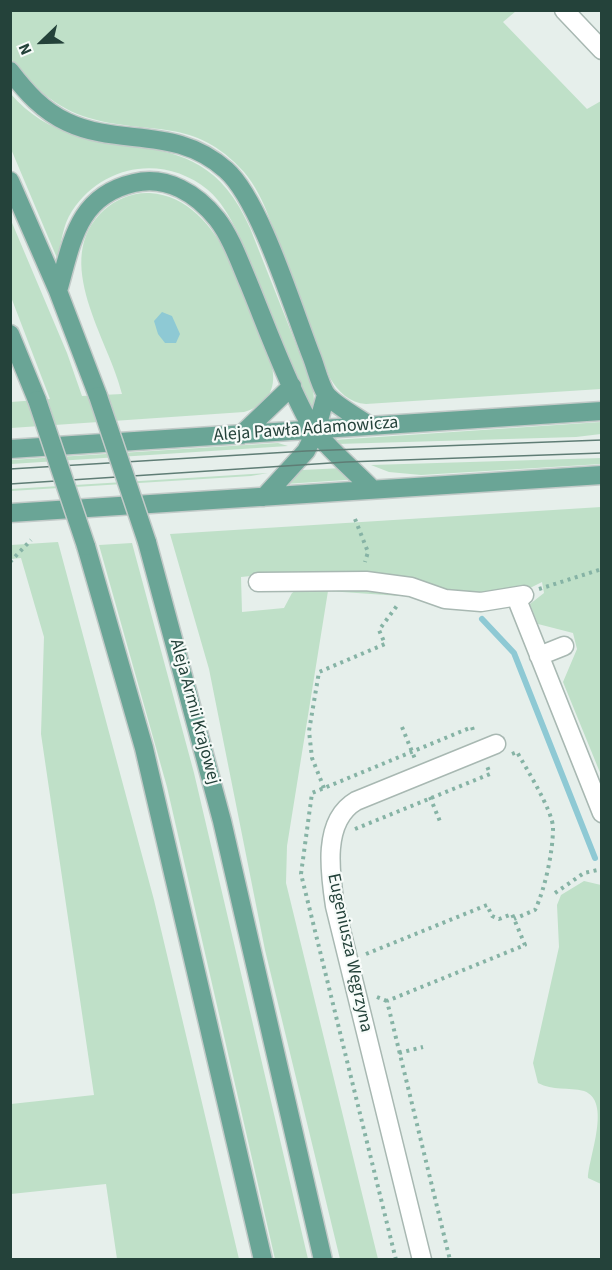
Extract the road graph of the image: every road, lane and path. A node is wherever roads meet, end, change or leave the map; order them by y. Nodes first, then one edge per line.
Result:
1 (564, 10) edge
2 (602, 50) edge
3 (10, 71) edge
4 (10, 181) edge
5 (58, 291) junction
6 (10, 334) edge
7 (292, 386) junction
8 (326, 395) junction
9 (602, 411) edge
10 (370, 426) junction
11 (316, 431) junction
12 (241, 435) junction
13 (10, 449) edge
14 (602, 475) edge
15 (372, 489) junction
16 (264, 497) junction
17 (10, 513) edge
18 (355, 519) dead end
19 (31, 540) dead end
20 (10, 562) edge
21 (602, 569) edge
22 (366, 581) junction
23 (258, 582) dead end
24 (411, 587) junction
25 (520, 596) junction
26 (564, 646) dead end
27 (539, 656) junction
28 (493, 751) junction
29 (324, 788) dead end
30 (602, 813) edge
31 (344, 833) dead end
32 (602, 869) edge
33 (555, 892) dead end
34 (514, 919) junction
35 (360, 956) dead end
36 (373, 988) dead end
37 (387, 1001) junction
38 (423, 1047) dead end
39 (399, 1053) junction
40 (263, 1260) edge
41 (322, 1260) edge
42 (422, 1260) edge
43 (450, 1260) edge

1 - 2 lane
3 - 8 main road
4 - 5 main road, Aleja Armii Krajowej
5 - 7 main road
5 - 41 main road, Aleja Armii Krajowej, bridge
6 - 40 main road, bridge
7 - 11 main road
7 - 12 main road
8 - 10 main road
8 - 11 main road
9 - 10 main road, Aleja Pawła Adamowicza
10 - 11 main road, Aleja Pawła Adamowicza
11 - 12 main road, Aleja Pawła Adamowicza
11 - 15 main road
11 - 16 main road
12 - 13 main road, Aleja Pawła Adamowicza
14 - 15 main road
15 - 16 main road
16 - 17 main road
18 - 22 path
19 - 20 path
21 - 25 path
22 - 23 lane
22 - 24 lane
24 - 25 lane
24 - 29 path
25 - 27 lane
26 - 27 lane
27 - 30 lane
28 - 31 path
28 - 34 path
28 - 42 lane, Eugeniusza Węgrzyna
32 - 33 path
34 - 35 path
34 - 37 path
36 - 37 path
37 - 39 path
38 - 39 path
39 - 43 path

